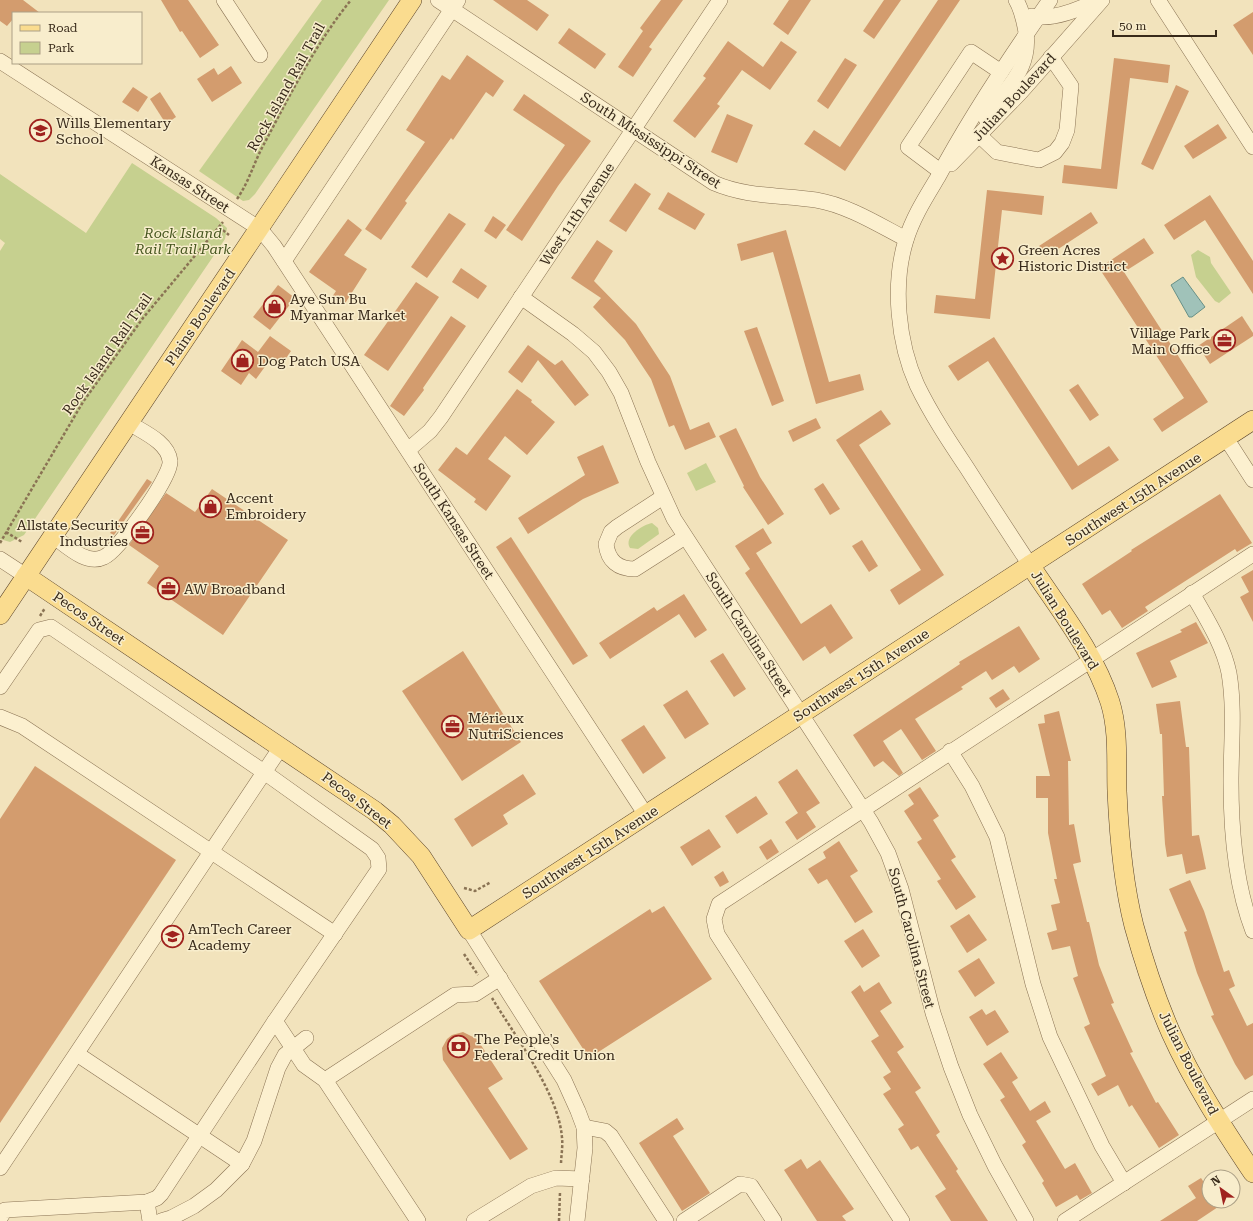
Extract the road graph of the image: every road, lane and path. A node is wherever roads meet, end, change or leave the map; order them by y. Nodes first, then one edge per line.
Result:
1 (224, 0) edge
2 (351, 0) edge
3 (412, 0) edge
4 (438, 0) edge
5 (720, 0) edge
6 (1050, 0) edge
7 (1098, 0) edge
8 (1102, 0) edge
9 (1158, 0) edge
10 (1017, 1) edge
11 (455, 4) edge
12 (1038, 17) junction
13 (1026, 35) junction
14 (260, 55) dead end
15 (1051, 57) junction
16 (0, 61) edge
17 (1001, 72) junction
18 (633, 130) junction
19 (980, 134) junction
20 (1253, 147) edge
21 (940, 171) junction
22 (927, 195) junction
23 (230, 210) junction
24 (219, 228) junction
25 (260, 229) junction
26 (229, 235) dead end
27 (906, 240) junction
28 (284, 261) junction
29 (521, 297) junction
30 (1253, 420) edge
31 (129, 422) junction
32 (1226, 438) junction
33 (408, 450) junction
34 (1253, 480) edge
35 (662, 497) junction
36 (6, 532) junction
37 (53, 536) junction
38 (685, 537) junction
39 (22, 542) dead end
40 (0, 543) edge
41 (1253, 554) edge
42 (0, 559) edge
43 (1030, 565) junction
44 (26, 576) junction
45 (1192, 593) junction
46 (0, 614) edge
47 (1092, 659) junction
48 (0, 687) edge
49 (802, 714) junction
50 (0, 717) edge
51 (281, 746) junction
52 (950, 751) junction
53 (264, 772) junction
54 (863, 809) junction
55 (646, 815) junction
56 (212, 851) junction
57 (491, 882) dead end
58 (464, 888) dead end
59 (469, 930) junction
60 (1253, 931) edge
61 (334, 934) junction
62 (464, 954) dead end
63 (500, 978) junction
64 (485, 988) junction
65 (275, 1021) junction
66 (306, 1038) dead end
67 (293, 1048) junction
68 (77, 1054) junction
69 (325, 1080) junction
70 (1253, 1099) edge
71 (1219, 1121) junction
72 (584, 1127) junction
73 (199, 1136) junction
74 (242, 1164) junction
75 (0, 1168) edge
76 (1253, 1173) edge
77 (560, 1178) junction
78 (582, 1179) junction
79 (1124, 1183) junction
80 (147, 1202) junction
81 (0, 1218) edge
82 (150, 1221) edge
83 (162, 1221) edge
84 (418, 1221) edge
85 (474, 1221) edge
86 (559, 1221) edge
87 (577, 1221) edge
88 (666, 1221) edge
89 (684, 1221) edge
90 (774, 1221) edge
91 (902, 1221) edge
92 (1026, 1221) edge
93 (1065, 1221) edge

1 - 14 street
2 - 23 path, Rock Island Rail Trail
3 - 25 main road, Plains Boulevard
4 - 11 street, South Mississippi Street
5 - 18 street, West 11th Avenue
6 - 12 street, Julian Boulevard
7 - 12 street
8 - 15 street, Julian Boulevard
9 - 20 street
10 - 12 street
10 - 13 street
11 - 18 street, South Mississippi Street
11 - 28 street
12 - 13 street, Julian Boulevard
13 - 17 street, Julian Boulevard
13 - 19 street
15 - 19 street, Julian Boulevard
15 - 19 street
16 - 23 street, Kansas Street
17 - 21 street, Julian Boulevard
17 - 21 street
18 - 27 street, South Mississippi Street
18 - 29 street, West 11th Avenue
19 - 22 street, Julian Boulevard
21 - 22 street, Julian Boulevard
22 - 27 street, Julian Boulevard
23 - 24 path, Rock Island Rail Trail
23 - 25 street, Kansas Street
24 - 26 path
24 - 36 path, Rock Island Rail Trail
25 - 28 street, South Kansas Street
25 - 31 main road, Plains Boulevard
27 - 43 street, Julian Boulevard
28 - 33 street, South Kansas Street
29 - 33 street, West 11th Avenue
29 - 35 street, South Carolina Street
30 - 32 main road, Southwest 15th Avenue
31 - 37 main road, Plains Boulevard
31 - 37 street
32 - 34 street
32 - 43 main road, Southwest 15th Avenue
33 - 55 street, South Kansas Street
35 - 38 street, South Carolina Street
35 - 38 street
36 - 39 path
36 - 40 path, Rock Island Rail Trail
37 - 44 main road, Plains Boulevard
38 - 49 street, South Carolina Street
41 - 45 street
42 - 44 street
43 - 47 main road, Julian Boulevard
43 - 49 main road, Southwest 15th Avenue
44 - 46 main road, Plains Boulevard
44 - 51 main road, Pecos Street
45 - 47 street
45 - 60 street
47 - 52 street
47 - 71 main road, Julian Boulevard
48 - 53 street
49 - 54 street, South Carolina Street
49 - 55 main road, Southwest 15th Avenue
50 - 56 street
51 - 53 street
51 - 59 main road, Pecos Street
52 - 54 street
52 - 79 street
53 - 56 street
53 - 61 street
54 - 91 street
54 - 92 street, South Carolina Street
55 - 59 main road, Southwest 15th Avenue
56 - 61 street
56 - 68 street
57 - 58 path
59 - 63 street, Pecos Street
61 - 65 street
62 - 64 path
63 - 64 street
63 - 72 street, Pecos Street
64 - 69 street
64 - 77 path
65 - 67 street
65 - 73 street
66 - 67 street
67 - 69 street
67 - 74 street
68 - 73 street
68 - 75 street
69 - 84 street
70 - 71 street
71 - 76 main road, Julian Boulevard
71 - 79 street
72 - 78 street, Pecos Street
72 - 88 street
73 - 74 street
73 - 80 street
74 - 83 street
77 - 78 street
77 - 85 street
77 - 86 path
78 - 87 street, Pecos Street
79 - 93 street
80 - 81 street
80 - 82 street
89 - 90 street

